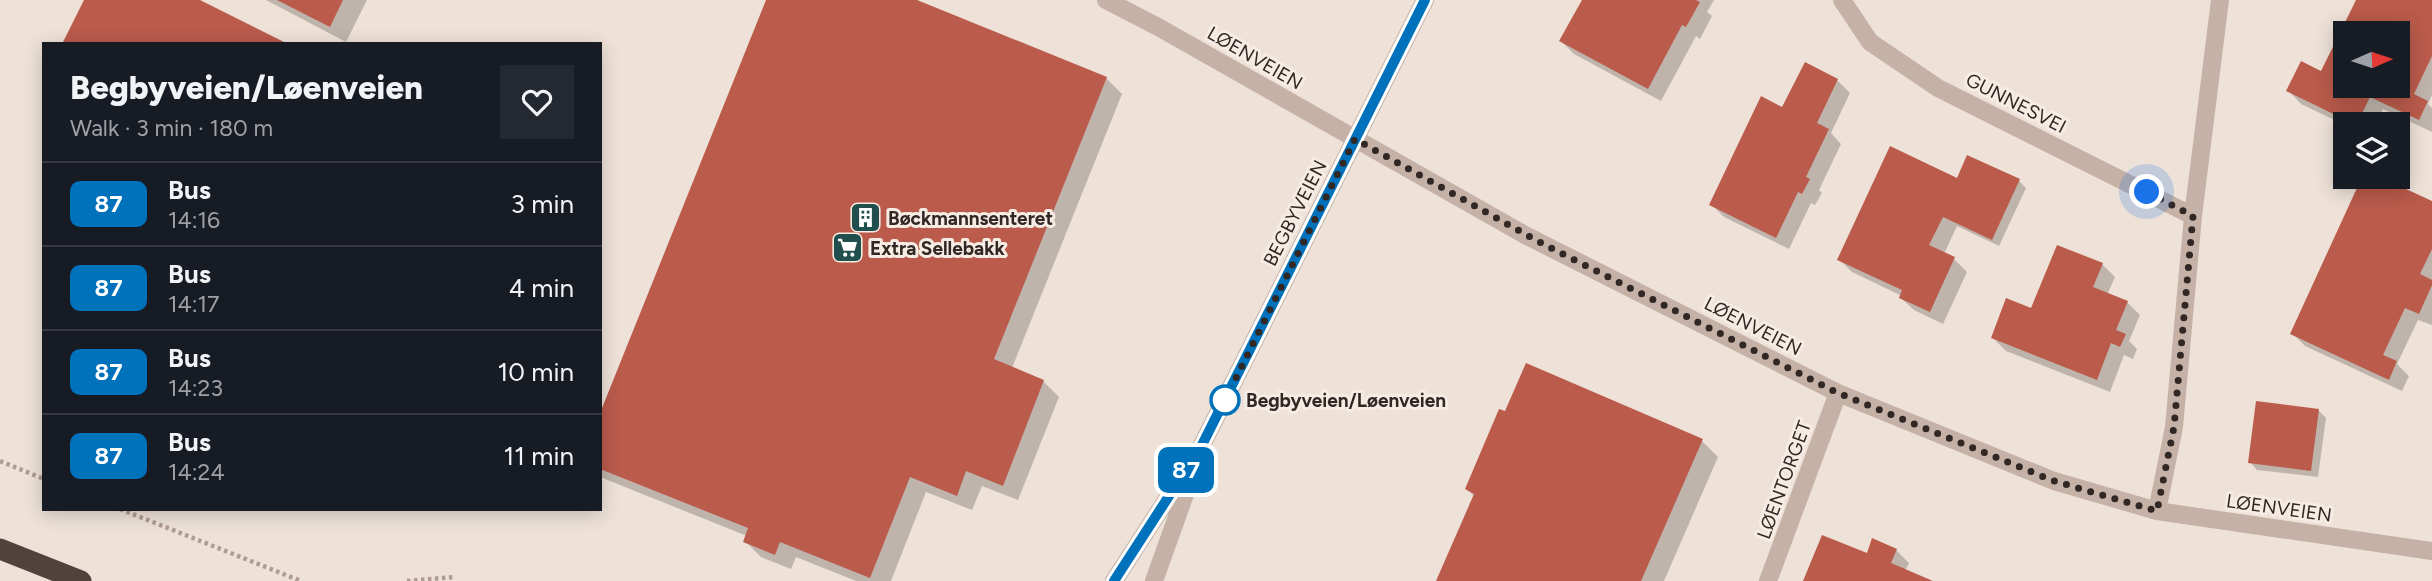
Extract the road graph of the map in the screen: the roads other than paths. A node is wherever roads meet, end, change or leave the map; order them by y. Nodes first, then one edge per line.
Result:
1 (1106, 0) edge
2 (1425, 0) edge
3 (1842, 0) edge
4 (2220, 0) edge
5 (1355, 139) junction
6 (2193, 216) junction
7 (1838, 393) junction
8 (1202, 445) junction
9 (2157, 511) junction
10 (0, 549) edge
11 (2432, 551) edge
12 (81, 581) edge
13 (1114, 581) edge
14 (1154, 581) edge
15 (1768, 581) edge

1 - 5 street, LØENVEIEN
2 - 5 street, BEGBYVEIEN
3 - 6 street, GUNNESVEI
4 - 6 street
5 - 7 street, LØENVEIEN
5 - 8 street, BEGBYVEIEN
6 - 9 street
7 - 9 street, LØENVEIEN
7 - 15 street, LØENTORGET
8 - 13 street, BEGBYVEIEN
8 - 14 street, BEGBYVEIEN
9 - 11 street, LØENVEIEN
10 - 12 highway

